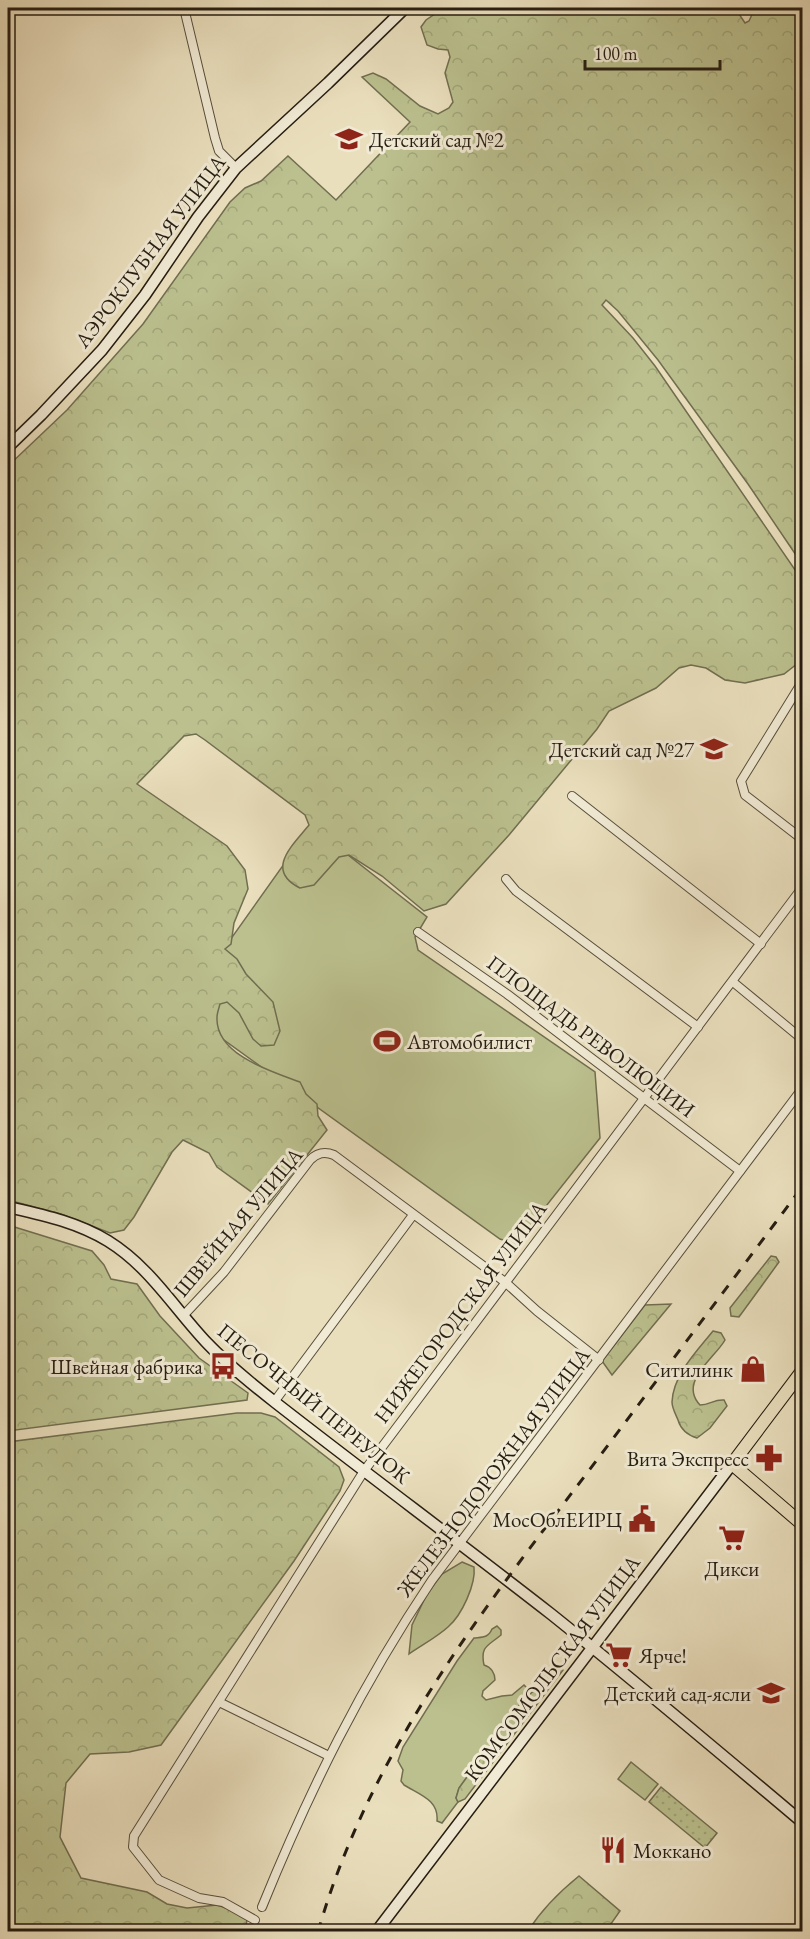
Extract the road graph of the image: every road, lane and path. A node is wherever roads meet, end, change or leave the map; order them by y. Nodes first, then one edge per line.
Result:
1 (184, 8) edge
2 (405, 8) edge
3 (236, 168) junction
4 (8, 447) edge
5 (802, 682) edge
6 (573, 796) dead end
7 (802, 839) edge
8 (506, 879) dead end
9 (802, 888) edge
10 (418, 932) dead end
11 (761, 944) junction
12 (733, 982) junction
13 (698, 1027) junction
14 (802, 1038) edge
15 (802, 1089) edge
16 (644, 1098) junction
17 (740, 1171) junction
18 (8, 1207) edge
19 (413, 1215) junction
20 (504, 1282) junction
21 (183, 1316) junction
22 (599, 1360) junction
23 (802, 1371) edge
24 (274, 1402) junction
25 (732, 1464) junction
26 (364, 1471) junction
27 (802, 1524) edge
28 (460, 1545) junction
29 (592, 1647) junction
30 (219, 1702) junction
31 (329, 1756) junction
32 (802, 1822) edge
33 (262, 1906) dead end
34 (255, 1920) dead end
35 (376, 1932) edge

1 - 3 street
2 - 3 street, АЭРОКЛУБНАЯ УЛИЦА
3 - 4 street, АЭРОКЛУБНАЯ УЛИЦА
5 - 7 street
6 - 11 street
8 - 13 street
9 - 11 street, НИЖЕГОРОДСКАЯ УЛИЦА
10 - 16 street, ПЛОЩАДЬ РЕВОЛЮЦИИ
11 - 12 street, НИЖЕГОРОДСКАЯ УЛИЦА
12 - 13 street, НИЖЕГОРОДСКАЯ УЛИЦА
12 - 14 street
13 - 16 street, НИЖЕГОРОДСКАЯ УЛИЦА
15 - 17 street, ЖЕЛЕЗНОДОРОЖНАЯ УЛИЦА
16 - 17 street, ПЛОЩАДЬ РЕВОЛЮЦИИ
16 - 20 street, НИЖЕГОРОДСКАЯ УЛИЦА
17 - 22 street, ЖЕЛЕЗНОДОРОЖНАЯ УЛИЦА
18 - 21 street, ПЕСОЧНЫЙ ПЕРЕУЛОК
19 - 20 street
19 - 21 street, ШВЕЙНАЯ УЛИЦА
19 - 24 street
20 - 22 street
20 - 26 street, НИЖЕГОРОДСКАЯ УЛИЦА
21 - 24 street, ПЕСОЧНЫЙ ПЕРЕУЛОК
22 - 28 street, ЖЕЛЕЗНОДОРОЖНАЯ УЛИЦА
23 - 25 main road, КОМСОМОЛЬСКАЯ УЛИЦА
24 - 26 street, ПЕСОЧНЫЙ ПЕРЕУЛОК
25 - 27 main road
25 - 29 street, КОМСОМОЛЬСКАЯ УЛИЦА
26 - 28 street, ПЕСОЧНЫЙ ПЕРЕУЛОК
26 - 30 street, НИЖЕГОРОДСКАЯ УЛИЦА
28 - 29 street, ПЕСОЧНЫЙ ПЕРЕУЛОК
28 - 31 street, ЖЕЛЕЗНОДОРОЖНАЯ УЛИЦА
29 - 32 street, ПЕСОЧНЫЙ ПЕРЕУЛОК
29 - 35 street, КОМСОМОЛЬСКАЯ УЛИЦА
30 - 31 street
30 - 34 street, НИЖЕГОРОДСКАЯ УЛИЦА
31 - 33 street, ЖЕЛЕЗНОДОРОЖНАЯ УЛИЦА

